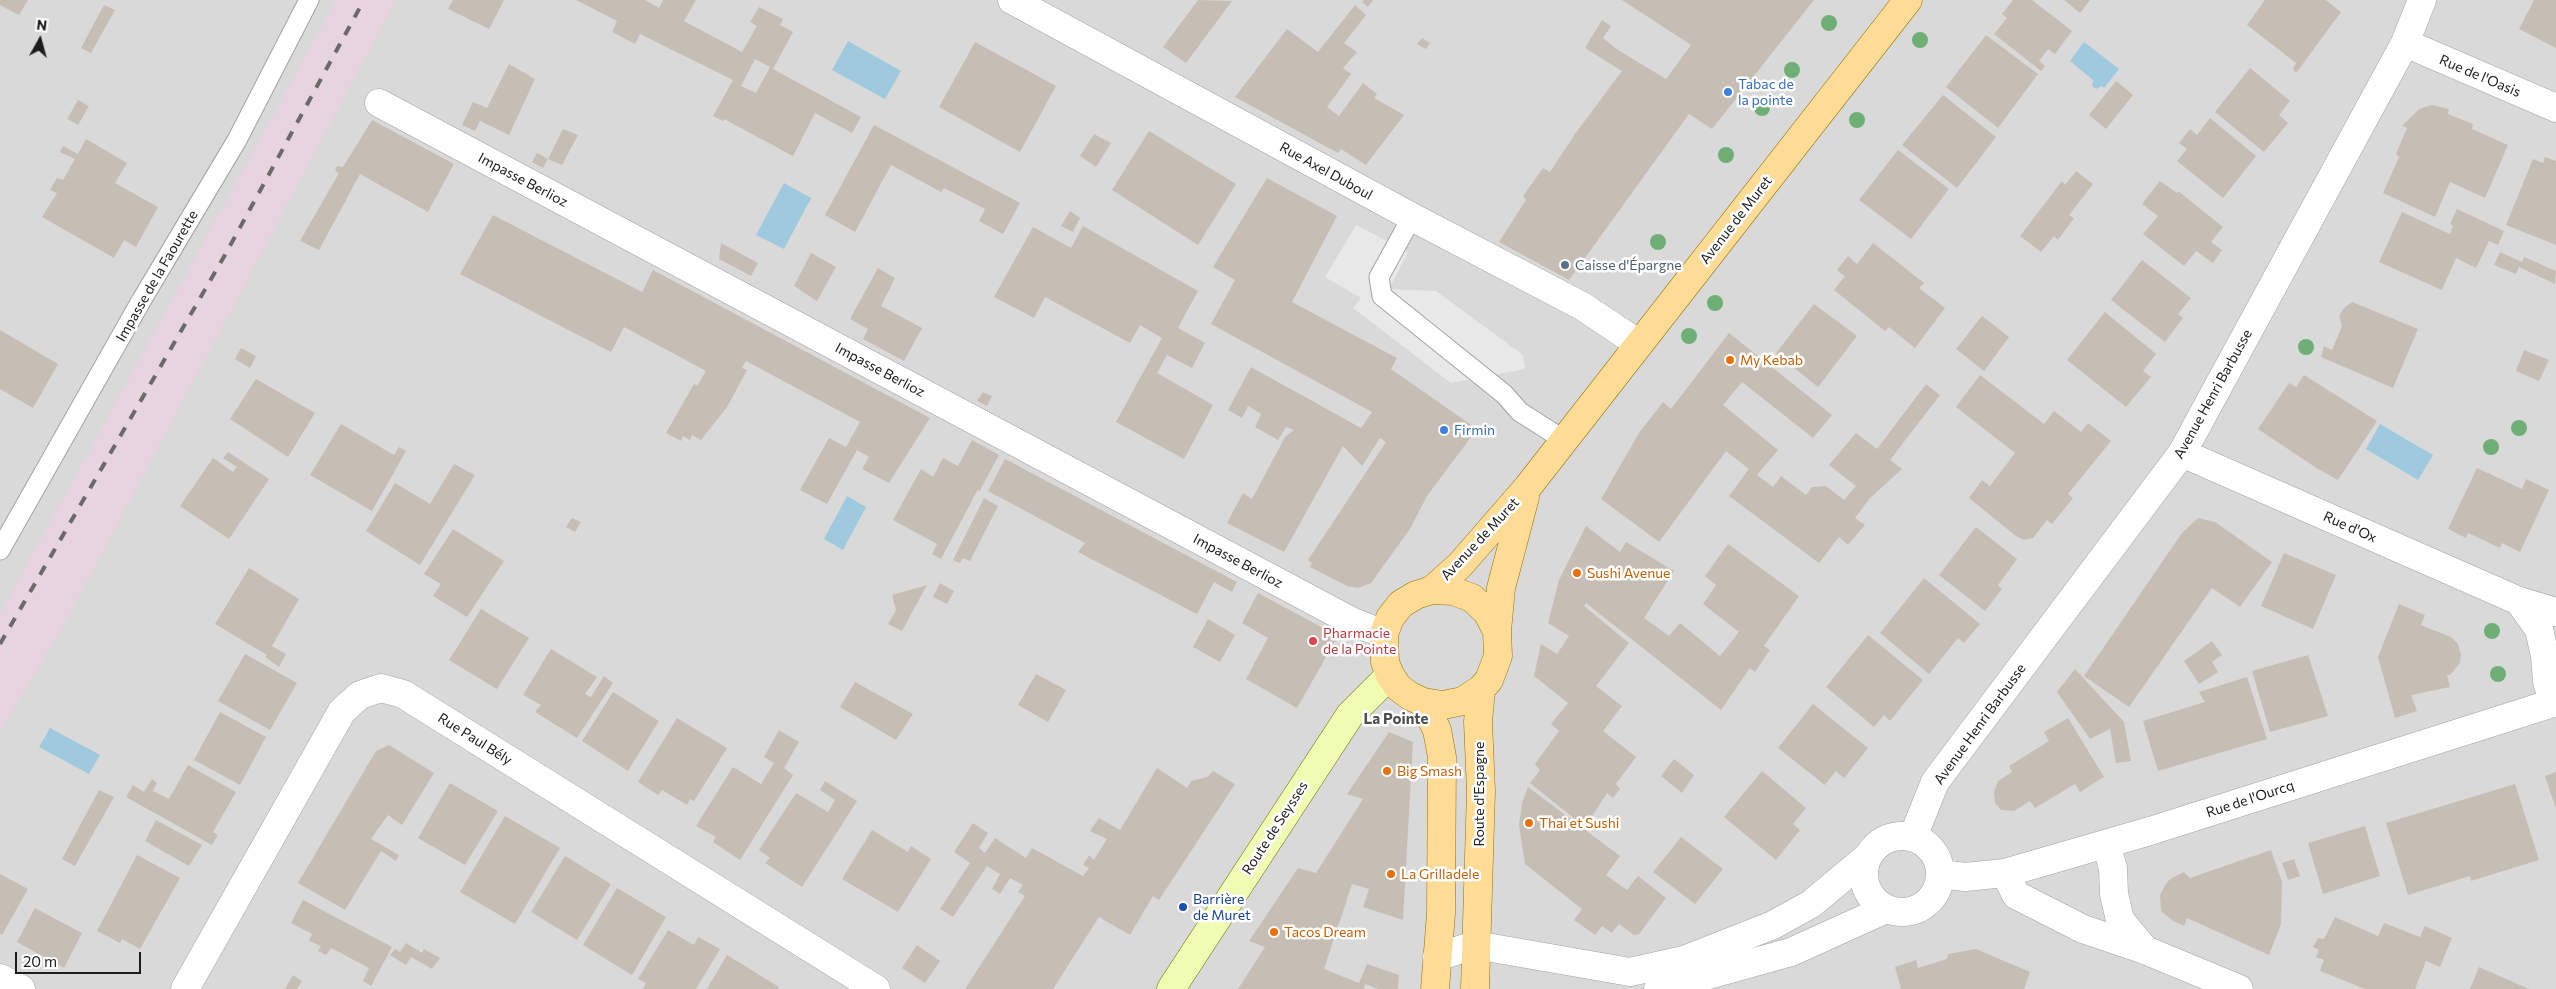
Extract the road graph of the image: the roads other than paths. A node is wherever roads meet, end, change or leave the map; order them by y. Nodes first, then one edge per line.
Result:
1 (308, 0) edge
2 (1012, 0) edge
3 (1908, 0) edge
4 (2422, 0) edge
5 (2405, 43) junction
6 (378, 102) dead end
7 (2556, 108) edge
8 (1412, 217) junction
9 (1639, 344) junction
10 (1564, 440) junction
11 (2182, 453) junction
12 (1527, 488) junction
13 (0, 550) edge
14 (1432, 590) junction
15 (2519, 601) junction
16 (2556, 612) edge
17 (1497, 631) junction
18 (1384, 634) junction
19 (1390, 675) junction
20 (1481, 689) junction
21 (1423, 702) junction
22 (2555, 703) edge
23 (1913, 836) junction
24 (2106, 844) junction
25 (1866, 858) junction
26 (2005, 872) junction
27 (1940, 874) junction
28 (1886, 909) junction
29 (1475, 944) junction
30 (2145, 950) junction
31 (1437, 958) junction
32 (0, 978) edge
33 (21, 989) edge
34 (185, 989) edge
35 (876, 989) edge
36 (1170, 989) edge
37 (1434, 989) edge
38 (1475, 989) edge
39 (1658, 989) edge
40 (2238, 989) edge

1 - 13 lane, Impasse de la Faourette
2 - 8 street, Rue Axel Duboul
3 - 9 main road, Avenue de Muret
4 - 5 street, Avenue Henri Barbusse
5 - 7 street, Rue de l'Oasis
5 - 11 street, Avenue Henri Barbusse
6 - 18 street, Impasse Berlioz
8 - 9 street, Rue Axel Duboul
8 - 10 lane
9 - 10 main road, Avenue de Muret
10 - 12 main road, Avenue de Muret
11 - 15 street, Rue d'Ox
11 - 23 street, Avenue Henri Barbusse
12 - 14 main road, Avenue de Muret
12 - 17 main road, Avenue de Muret
14 - 17 main road
14 - 18 main road
15 - 16 street, Rue d'Ox
15 - 22 street
17 - 20 main road
18 - 19 main road
19 - 21 main road
19 - 36 main road, Route de Seysses
20 - 21 main road
20 - 29 main road, Route d'Espagne
21 - 31 main road
22 - 24 street, Rue de l'Ourcq
23 - 25 street
23 - 27 street
24 - 26 street, Rue de l'Ourcq
24 - 30 street
25 - 28 street
25 - 29 street
26 - 27 street, Rue de l'Ourcq
26 - 30 street
27 - 28 street
28 - 39 street
29 - 31 street
29 - 38 main road, Route d'Espagne
30 - 40 street
31 - 37 main road
32 - 33 street
34 - 35 street, Rue Paul Bély

